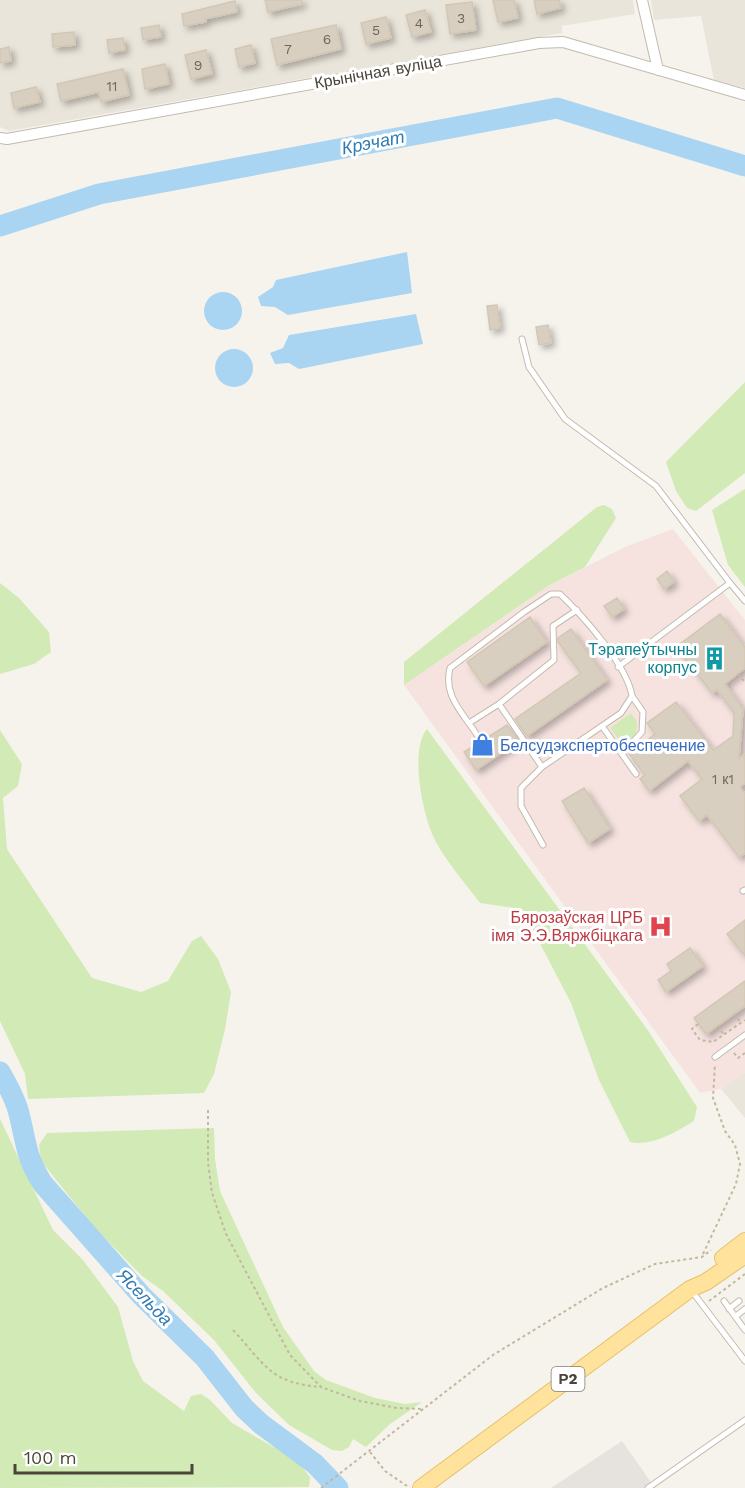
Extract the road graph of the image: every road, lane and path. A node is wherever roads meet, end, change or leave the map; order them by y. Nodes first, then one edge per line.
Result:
1 (642, 0) edge
2 (658, 70) junction
3 (745, 95) edge
4 (3, 139) edge
5 (522, 339) dead end
6 (730, 583) junction
7 (745, 601) edge
8 (577, 610) junction
9 (618, 667) junction
10 (738, 674) dead end
11 (745, 681) edge
12 (632, 696) junction
13 (499, 704) junction
14 (470, 723) junction
15 (602, 726) junction
16 (477, 735) dead end
17 (622, 754) junction
18 (542, 767) junction
19 (636, 774) dead end
20 (543, 845) dead end
21 (734, 1014) dead end
22 (745, 1020) edge
23 (741, 1023) junction
24 (698, 1024) dead end
25 (718, 1026) dead end
26 (724, 1035) junction
27 (745, 1035) edge
28 (715, 1057) joint
29 (208, 1110) dead end
30 (745, 1241) edge
31 (745, 1255) edge
32 (690, 1289) junction
33 (724, 1301) dead end
34 (739, 1301) dead end
35 (729, 1309) junction
36 (745, 1309) edge
37 (736, 1316) junction
38 (745, 1329) edge
39 (233, 1330) dead end
40 (744, 1358) edge
41 (321, 1387) junction
42 (424, 1409) junction
43 (745, 1420) edge
44 (369, 1451) junction
45 (321, 1488) edge
46 (410, 1488) edge
47 (421, 1488) edge
48 (648, 1488) edge

1 - 2 street
2 - 3 street, Крынічная вуліца
2 - 4 street, Крынічная вуліца
5 - 6 lane
6 - 7 lane
6 - 9 lane
8 - 9 lane
8 - 13 lane
8 - 14 lane
9 - 12 lane
10 - 11 path
12 - 15 lane
12 - 17 lane
13 - 14 lane
13 - 18 lane
14 - 16 lane
15 - 17 lane
15 - 18 lane
17 - 19 lane
18 - 20 lane
21 - 23 path
22 - 23 path
23 - 26 path
24 - 26 path
25 - 26 path
27 - 28 lane
28 - 42 path
29 - 41 path
30 - 32 main road, Р2
31 - 32 main road, Р2
32 - 40 lane
32 - 47 main road, Р2
33 - 35 lane
34 - 35 lane
35 - 37 lane
36 - 37 lane
37 - 38 lane
39 - 41 path
41 - 42 path
42 - 44 path
43 - 48 lane
44 - 45 path
44 - 46 path

